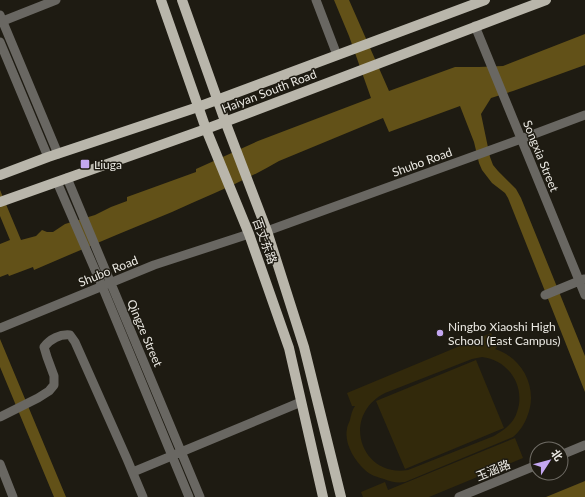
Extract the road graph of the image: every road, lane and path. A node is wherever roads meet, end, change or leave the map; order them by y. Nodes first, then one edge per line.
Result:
1 (56, 0) edge
2 (161, 0) edge
3 (182, 0) edge
4 (316, 0) edge
5 (485, 0) edge
6 (546, 0) edge
7 (466, 3) edge
8 (1, 18) edge
9 (475, 26) junction
10 (0, 42) edge
11 (337, 55) junction
12 (218, 100) junction
13 (198, 107) junction
14 (585, 115) edge
15 (225, 121) junction
16 (206, 129) junction
17 (521, 139) junction
18 (58, 154) junction
19 (48, 157) junction
20 (0, 175) edge
21 (62, 180) junction
22 (0, 202) edge
23 (267, 231) junction
24 (249, 234) junction
25 (582, 280) edge
26 (107, 285) junction
27 (545, 295) dead end
28 (585, 295) edge
29 (0, 328) edge
30 (301, 402) junction
31 (0, 417) edge
32 (585, 445) edge
33 (569, 452) edge
34 (177, 454) junction
35 (0, 464) edge
36 (529, 468) edge
37 (133, 472) junction
38 (13, 497) edge
39 (143, 497) edge
40 (189, 497) edge
41 (200, 497) edge
42 (323, 497) edge
43 (341, 497) edge
44 (459, 497) edge

1 - 8 street
2 - 13 main road, 百丈东路
3 - 12 main road, 百丈东路
4 - 11 street
5 - 7 main road, Haiyan South Road
6 - 9 main road, Haiyan South Road
7 - 11 main road, Haiyan South Road
8 - 18 street
9 - 15 main road, Haiyan South Road
9 - 17 street, Songxia Street
10 - 19 street
11 - 12 main road, Haiyan South Road
12 - 13 main road, Haiyan South Road
12 - 15 main road, 百丈东路
13 - 16 main road, 百丈东路
13 - 18 main road, Haiyan South Road
14 - 17 street, Shubo Road
15 - 16 main road, Haiyan South Road
15 - 23 main road, 百丈东路
16 - 21 main road, Haiyan South Road
16 - 24 main road, 百丈东路
17 - 23 street, Shubo Road
17 - 25 street, Songxia Street
18 - 19 main road, Haiyan South Road
19 - 20 main road, Haiyan South Road
21 - 22 main road, Haiyan South Road
21 - 26 street, Qingze Street
23 - 43 main road, 百丈东路
24 - 26 street, Shubo Road
24 - 30 main road, 百丈东路
25 - 27 street
25 - 28 street, Songxia Street
26 - 29 street, Shubo Road
26 - 34 street, Qingze Street
30 - 34 street
30 - 42 main road, 百丈东路
31 - 37 street
32 - 33 street
34 - 37 street
34 - 40 street, Qingze Street
34 - 41 street, Qingze Street
35 - 38 street
36 - 44 street, 玉涵路
37 - 39 street

